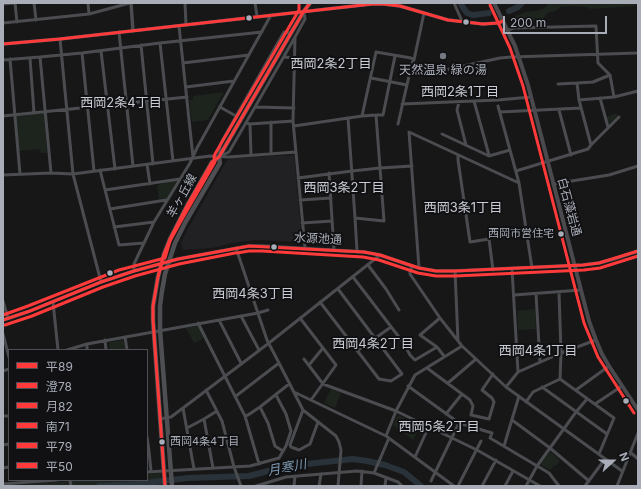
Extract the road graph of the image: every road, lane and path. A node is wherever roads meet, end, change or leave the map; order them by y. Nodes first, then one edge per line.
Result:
1 (15, 3) edge
2 (34, 3) edge
3 (88, 3) edge
4 (109, 3) edge
5 (130, 3) edge
6 (185, 3) edge
7 (255, 3) edge
8 (304, 3) edge
9 (310, 3) edge
10 (454, 3) edge
11 (494, 3) edge
12 (3, 4) edge
13 (109, 9) junction
14 (304, 11) junction
15 (424, 13) junction
16 (89, 14) junction
17 (271, 15) junction
18 (257, 16) junction
19 (36, 20) junction
20 (462, 21) junction
21 (503, 21) junction
22 (17, 22) junction
23 (3, 23) edge
24 (186, 25) junction
25 (179, 26) junction
26 (508, 30) junction
27 (133, 31) junction
28 (120, 32) junction
29 (262, 32) junction
30 (291, 33) junction
31 (295, 37) junction
32 (60, 39) junction
33 (180, 40) junction
34 (160, 42) junction
35 (3, 44) edge
36 (141, 45) junction
37 (121, 47) junction
38 (101, 51) junction
39 (82, 53) junction
40 (638, 53) edge
41 (598, 54) junction
42 (61, 55) junction
43 (249, 55) junction
44 (395, 56) junction
45 (40, 57) junction
46 (284, 57) junction
47 (519, 57) junction
48 (30, 58) junction
49 (295, 58) junction
50 (10, 59) junction
51 (3, 60) edge
52 (413, 61) junction
53 (183, 63) junction
54 (610, 75) junction
55 (371, 78) junction
56 (234, 81) junction
57 (389, 81) junction
58 (577, 83) junction
59 (558, 84) dead end
60 (407, 85) junction
61 (186, 87) junction
62 (638, 90) edge
63 (187, 96) junction
64 (531, 97) junction
65 (614, 97) junction
66 (600, 98) junction
67 (167, 99) junction
68 (579, 100) junction
69 (146, 101) junction
70 (474, 101) junction
71 (459, 102) junction
72 (127, 103) junction
73 (402, 104) junction
74 (107, 105) junction
75 (220, 106) junction
76 (498, 106) dead end
77 (87, 107) junction
78 (255, 107) junction
79 (294, 108) junction
80 (581, 108) junction
81 (66, 109) junction
82 (534, 110) junction
83 (559, 110) junction
84 (45, 112) junction
85 (500, 112) junction
86 (34, 113) junction
87 (15, 115) junction
88 (376, 115) junction
89 (3, 116) edge
90 (236, 116) junction
91 (362, 116) junction
92 (619, 116) dead end
93 (348, 118) junction
94 (293, 121) junction
95 (271, 122) junction
96 (248, 123) junction
97 (398, 124) dead end
98 (294, 126) junction
99 (608, 127) junction
100 (442, 134) dead end
101 (466, 145) junction
102 (591, 145) junction
103 (510, 150) junction
104 (296, 152) junction
105 (271, 153) junction
106 (251, 155) junction
107 (458, 155) junction
108 (571, 155) junction
109 (489, 156) junction
110 (219, 157) junction
111 (193, 158) junction
112 (173, 161) junction
113 (547, 162) junction
114 (146, 164) junction
115 (153, 164) junction
116 (132, 166) junction
117 (412, 166) junction
118 (638, 166) edge
119 (380, 168) junction
120 (115, 169) junction
121 (100, 170) junction
122 (352, 170) junction
123 (94, 171) junction
124 (516, 171) junction
125 (51, 173) junction
126 (20, 174) junction
127 (73, 174) junction
128 (329, 174) junction
129 (3, 175) edge
130 (298, 178) junction
131 (180, 179) junction
132 (519, 183) junction
133 (150, 184) junction
134 (553, 184) junction
135 (105, 190) junction
136 (331, 198) junction
137 (166, 200) junction
138 (300, 200) junction
139 (110, 209) junction
140 (355, 218) junction
141 (332, 221) junction
142 (154, 222) junction
143 (302, 223) junction
144 (114, 227) junction
145 (144, 243) junction
146 (236, 248) junction
147 (305, 248) junction
148 (334, 250) junction
149 (357, 251) junction
150 (638, 251) edge
151 (380, 255) junction
152 (168, 262) junction
153 (161, 264) junction
154 (368, 265) junction
155 (575, 265) junction
156 (412, 266) junction
157 (419, 268) junction
158 (532, 268) junction
159 (512, 269) junction
160 (493, 270) junction
161 (134, 271) junction
162 (455, 272) junction
163 (353, 277) junction
164 (101, 282) junction
165 (338, 289) junction
166 (581, 290) junction
167 (559, 292) junction
168 (536, 294) junction
169 (514, 295) junction
170 (3, 301) edge
171 (53, 302) junction
172 (320, 302) junction
173 (268, 310) dead end
174 (399, 310) dead end
175 (258, 313) junction
176 (241, 316) junction
177 (8, 318) junction
178 (300, 318) junction
179 (440, 318) junction
180 (3, 320) edge
181 (219, 320) junction
182 (198, 323) junction
183 (391, 327) junction
184 (160, 330) junction
185 (153, 332) junction
186 (3, 334) edge
187 (125, 337) junction
188 (375, 338) junction
189 (105, 340) junction
190 (596, 340) junction
191 (458, 341) junction
192 (269, 343) junction
193 (87, 344) junction
194 (462, 346) junction
195 (437, 347) junction
196 (323, 348) junction
197 (58, 349) edge
198 (71, 349) edge
199 (87, 349) edge
200 (106, 349) edge
201 (127, 349) edge
202 (259, 350) junction
203 (357, 351) junction
204 (8, 353) edge
205 (561, 353) junction
206 (444, 356) junction
207 (304, 358) dead end
208 (476, 358) junction
209 (540, 362) junction
210 (241, 363) junction
211 (279, 363) junction
212 (309, 365) junction
213 (609, 366) junction
214 (427, 368) junction
215 (518, 372) junction
216 (493, 374) junction
217 (225, 376) junction
218 (560, 379) junction
219 (448, 383) junction
220 (289, 384) junction
221 (323, 384) junction
222 (408, 386) junction
223 (622, 386) junction
224 (506, 387) junction
225 (542, 387) junction
226 (206, 390) junction
227 (576, 390) junction
228 (294, 392) junction
229 (462, 394) junction
230 (276, 395) junction
231 (236, 396) junction
232 (519, 396) junction
233 (587, 399) junction
234 (311, 400) junction
235 (526, 402) junction
236 (595, 404) junction
237 (260, 407) junction
238 (183, 408) junction
239 (303, 410) junction
240 (638, 410) edge
241 (217, 411) junction
242 (396, 411) junction
243 (576, 412) junction
244 (446, 414) junction
245 (245, 416) junction
246 (167, 418) junction
247 (160, 419) junction
248 (204, 419) junction
249 (512, 420) junction
250 (318, 422) junction
251 (459, 423) junction
252 (430, 426) junction
253 (187, 428) junction
254 (564, 429) junction
255 (607, 434) junction
256 (638, 434) edge
257 (387, 437) junction
258 (452, 437) junction
259 (481, 441) dead end
260 (504, 446) junction
261 (550, 448) junction
262 (477, 450) junction
263 (148, 451) edge
264 (283, 451) junction
265 (630, 452) junction
266 (598, 454) junction
267 (415, 457) junction
268 (605, 459) junction
269 (638, 459) edge
270 (496, 460) junction
271 (259, 464) junction
272 (537, 466) junction
273 (213, 468) junction
274 (235, 468) junction
275 (194, 469) junction
276 (339, 470) junction
277 (362, 471) junction
278 (374, 471) junction
279 (513, 471) junction
280 (622, 471) junction
281 (151, 472) joint
282 (171, 472) junction
283 (164, 473) junction
284 (436, 473) junction
285 (321, 474) junction
286 (295, 476) junction
287 (386, 478) junction
288 (529, 480) junction
289 (32, 481) edge
290 (431, 481) dead end
291 (589, 481) junction
292 (3, 484) edge
293 (241, 484) edge
294 (165, 486) edge
295 (172, 486) edge
296 (256, 486) edge
297 (294, 486) edge
298 (319, 486) edge
299 (338, 486) edge
300 (361, 486) edge
301 (385, 486) edge
302 (402, 486) edge
303 (454, 486) edge
304 (458, 486) edge
305 (482, 486) edge
306 (505, 486) edge
307 (526, 486) edge
308 (540, 486) edge
309 (559, 486) edge
310 (585, 486) edge
311 (616, 486) edge

1 - 12 street
1 - 22 street
2 - 19 street
3 - 16 street
4 - 13 street
5 - 13 street
5 - 27 street
6 - 24 street
7 - 18 street
8 - 14 main road
9 - 14 main road, 羊ヶ丘線
10 - 20 street
11 - 21 main road, 白石藻岩通
13 - 16 street
14 - 15 street
14 - 17 street
14 - 30 main road, 羊ヶ丘線
14 - 31 street
15 - 20 street
15 - 52 street
16 - 19 street
17 - 18 street
17 - 29 street
18 - 24 street
19 - 22 street
20 - 21 street
21 - 26 main road, 白石藻岩通
22 - 23 street
24 - 25 street
25 - 27 street
25 - 33 street
26 - 41 street
26 - 47 main road, 白石藻岩通
27 - 28 street
28 - 32 street
28 - 37 street
29 - 33 street
29 - 43 street
30 - 90 street
30 - 110 main road, 羊ヶ丘線
31 - 46 street
31 - 49 street
32 - 35 street
32 - 42 street
33 - 34 street
33 - 53 street
34 - 36 street
34 - 67 street
36 - 37 street
36 - 69 street
37 - 38 street
37 - 72 street
38 - 39 street
38 - 74 street
39 - 42 street
39 - 77 street
40 - 41 street
41 - 47 street
41 - 54 street
42 - 45 street
42 - 81 street
43 - 53 street
43 - 56 street
44 - 52 street
44 - 55 street
44 - 57 street
45 - 48 street
45 - 84 street
46 - 49 street
46 - 78 street
47 - 52 street
47 - 64 main road, 白石藻岩通
48 - 50 street
48 - 86 street
49 - 79 street
50 - 51 street
50 - 87 street
52 - 60 street
53 - 61 street
54 - 58 street
54 - 65 street
55 - 57 street
55 - 91 street
56 - 61 street
56 - 75 street
57 - 60 street
57 - 88 street
58 - 59 street
58 - 68 street
60 - 73 street
61 - 63 street
62 - 65 street
63 - 67 street
63 - 111 street
64 - 70 street
64 - 82 main road, 白石藻岩通
65 - 66 street
66 - 68 street
66 - 99 street
67 - 69 street
67 - 112 street
68 - 80 street
69 - 72 street
69 - 115 street
70 - 71 street
70 - 109 street
71 - 73 street
71 - 101 street
72 - 74 street
72 - 116 street
73 - 97 street
74 - 77 street
74 - 120 street
75 - 90 street
75 - 111 street
76 - 85 street
77 - 81 street
77 - 123 street
78 - 79 street
78 - 96 street
79 - 94 street
80 - 83 street
80 - 102 street
81 - 84 street
81 - 127 street
82 - 83 street
82 - 85 street
82 - 113 main road, 白石藻岩通
83 - 108 street
84 - 86 street
84 - 125 street
85 - 103 street
86 - 87 street
87 - 89 street
87 - 126 street
88 - 91 street
88 - 119 street
90 - 110 street
91 - 93 street
92 - 99 street
93 - 98 street
93 - 122 street
94 - 95 street
94 - 98 street
95 - 96 street
95 - 105 street
96 - 106 street
96 - 110 street
98 - 104 street
99 - 102 street
100 - 101 street
101 - 109 street
102 - 108 street
103 - 109 street
103 - 124 street
104 - 105 street
104 - 130 street
105 - 106 street
106 - 110 street
107 - 117 street
107 - 132 street
107 - 160 street
108 - 113 street
110 - 111 street
110 - 152 main road, 羊ヶ丘線
110 - 153 main road, 羊ヶ丘線
111 - 112 street
111 - 131 street
112 - 115 street
113 - 124 street
113 - 134 main road, 白石藻岩通
114 - 115 street
114 - 116 street
114 - 133 street
116 - 120 street
117 - 119 street
117 - 157 street
118 - 134 street
119 - 122 street
119 - 140 street
120 - 121 street
121 - 123 street
121 - 135 street
122 - 128 street
122 - 140 street
123 - 127 street
124 - 132 street
125 - 126 street
125 - 127 street
126 - 129 street
127 - 164 street
128 - 130 street
128 - 136 street
130 - 138 street
131 - 133 street
131 - 137 street
132 - 158 street
133 - 135 street
134 - 155 main road, 白石藻岩通
135 - 139 street
136 - 138 street
136 - 141 street
137 - 139 street
137 - 142 street
138 - 143 street
139 - 144 street
140 - 149 street
141 - 143 street
141 - 148 street
142 - 144 street
142 - 145 street
143 - 147 street
144 - 145 street
145 - 161 street
146 - 147 street, 水源池通
146 - 152 street, 水源池通
146 - 175 street
147 - 148 street, 水源池通
148 - 149 street, 水源池通
149 - 151 street, 水源池通
150 - 155 street, 水源池通
151 - 154 street
151 - 156 street, 水源池通
152 - 153 street, 水源池通
152 - 184 main road, 羊ヶ丘線
153 - 161 street, 水源池通
153 - 185 main road, 羊ヶ丘線
154 - 163 street
154 - 174 street
155 - 158 street, 水源池通
155 - 166 main road, 白石藻岩通
156 - 157 street, 水源池通
156 - 179 street
157 - 162 street, 水源池通
158 - 159 street, 水源池通
159 - 160 street, 水源池通
159 - 169 street
160 - 162 street, 水源池通
161 - 164 street, 水源池通
162 - 191 street
163 - 165 street
163 - 183 street
164 - 171 street, 水源池通
165 - 172 street
165 - 188 street
166 - 167 street
166 - 190 main road, 白石藻岩通
167 - 168 street
167 - 205 street
168 - 169 street
168 - 209 street
169 - 215 street
170 - 177 street
171 - 177 street, 水源池通
171 - 197 street
172 - 178 street
172 - 203 street
173 - 175 street
175 - 176 street
175 - 192 street
176 - 181 street
176 - 202 street
177 - 180 street, 水源池通
178 - 192 street
178 - 196 street
179 - 191 street
179 - 195 street
181 - 182 street
181 - 210 street
182 - 184 street
182 - 217 street
183 - 188 street
183 - 195 street
184 - 185 street
184 - 246 main road, 羊ヶ丘線
185 - 187 street
185 - 247 main road, 羊ヶ丘線
186 - 204 street
187 - 189 street
187 - 201 street
188 - 203 street
188 - 203 street
189 - 193 street
189 - 200 street
190 - 205 street
190 - 213 main road, 白石藻岩通
191 - 194 street
192 - 202 street
192 - 211 street
193 - 198 street
193 - 199 street
194 - 206 street
194 - 208 street
195 - 206 street
196 - 212 street
196 - 221 street
202 - 210 street
205 - 209 street
205 - 218 street
206 - 214 street
207 - 212 street
208 - 216 street
208 - 219 street
209 - 215 street
210 - 217 street
211 - 220 street
211 - 231 street
212 - 221 street
213 - 223 main road, 白石藻岩通
213 - 227 street
214 - 219 street
214 - 222 street
215 - 224 street
216 - 224 street
216 - 229 street
217 - 226 street
217 - 231 street
218 - 225 street
218 - 227 street
219 - 229 street
220 - 228 street
220 - 230 street
221 - 234 street
221 - 242 street
222 - 242 street
222 - 244 street
223 - 236 street
223 - 240 main road, 白石藻岩通
224 - 232 street
225 - 235 street
225 - 243 street
226 - 238 street
226 - 241 street
227 - 233 street
228 - 234 street
228 - 239 street
229 - 244 street
230 - 237 street
230 - 264 street
231 - 245 street
232 - 235 street
232 - 249 street
233 - 236 street
233 - 243 street
234 - 257 street
235 - 254 street
236 - 255 street
237 - 245 street
237 - 264 street
238 - 246 street
238 - 253 street
239 - 250 street
239 - 250 street
241 - 248 street
241 - 274 street
242 - 252 street
242 - 257 street
243 - 254 street
243 - 255 street
244 - 251 street
245 - 271 street
246 - 247 street
246 - 282 main road, 羊ヶ丘線
247 - 283 main road, 羊ヶ丘線
248 - 253 street
248 - 273 street
249 - 260 street
249 - 261 street
250 - 276 street
251 - 258 street
251 - 260 street
252 - 258 street
252 - 267 street
253 - 275 street
254 - 261 street
254 - 266 street
255 - 266 street
256 - 265 street
257 - 267 street
257 - 278 street
258 - 262 street
258 - 284 street
259 - 262 street
260 - 272 street
261 - 272 street
261 - 291 street
262 - 270 street
262 - 304 street
263 - 281 street
264 - 271 street
265 - 269 street
265 - 280 street
266 - 268 street
267 - 284 street
268 - 280 street
268 - 291 street
270 - 279 street
270 - 305 street
271 - 274 street
272 - 288 street
272 - 309 street
273 - 274 street
273 - 275 street
274 - 293 street
275 - 282 street
276 - 277 street
276 - 285 street
276 - 299 street
277 - 278 street
277 - 300 street
278 - 287 street
279 - 288 street
279 - 306 street
280 - 311 street
281 - 283 street
282 - 283 street
282 - 295 main road, 羊ヶ丘線
283 - 294 main road, 羊ヶ丘線
284 - 290 street
284 - 303 street
285 - 286 street
285 - 298 street
286 - 296 street
286 - 297 street
287 - 301 street
287 - 302 street
288 - 307 street
288 - 308 street
289 - 292 street
291 - 310 street

